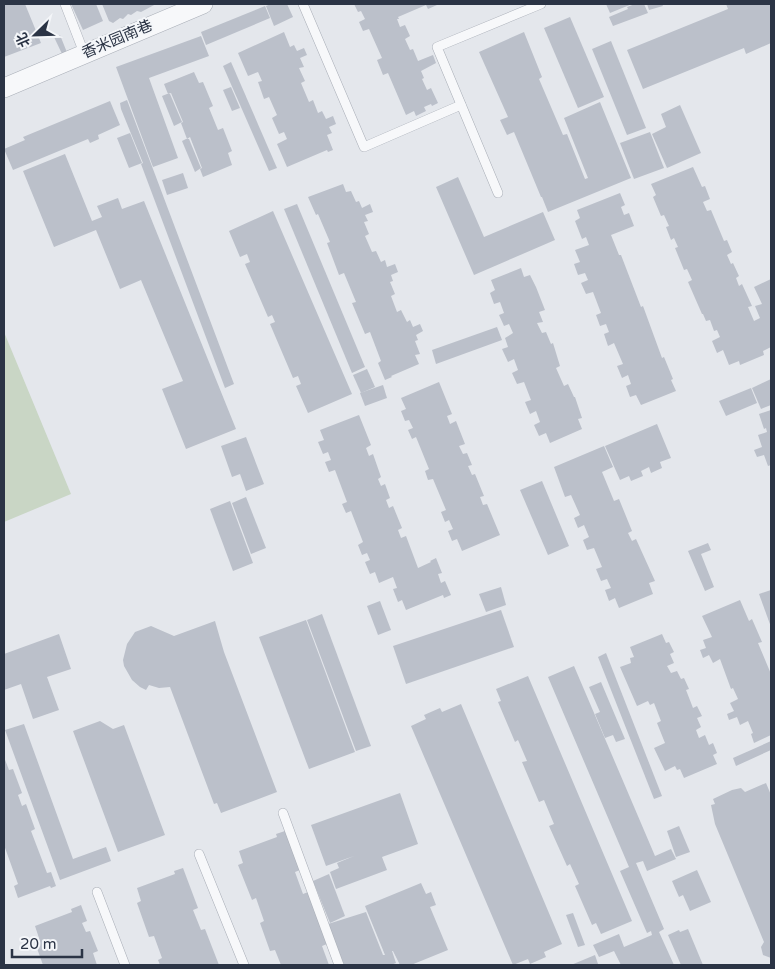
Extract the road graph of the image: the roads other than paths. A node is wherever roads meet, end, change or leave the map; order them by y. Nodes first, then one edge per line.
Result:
1 (65, 4) edge
2 (203, 4) edge
3 (303, 4) edge
4 (541, 4) edge
5 (84, 53) junction
6 (4, 88) edge
7 (461, 105) junction
8 (498, 193) dead end
9 (283, 813) dead end
10 (199, 854) dead end
11 (96, 892) dead end
12 (125, 965) edge
13 (244, 965) edge
14 (339, 965) edge

1 - 5 lane
2 - 5 street, 香米园南巷
3 - 7 lane
4 - 7 lane
5 - 6 street, 香米园南巷
7 - 8 lane
9 - 14 lane
10 - 13 lane
11 - 12 lane

